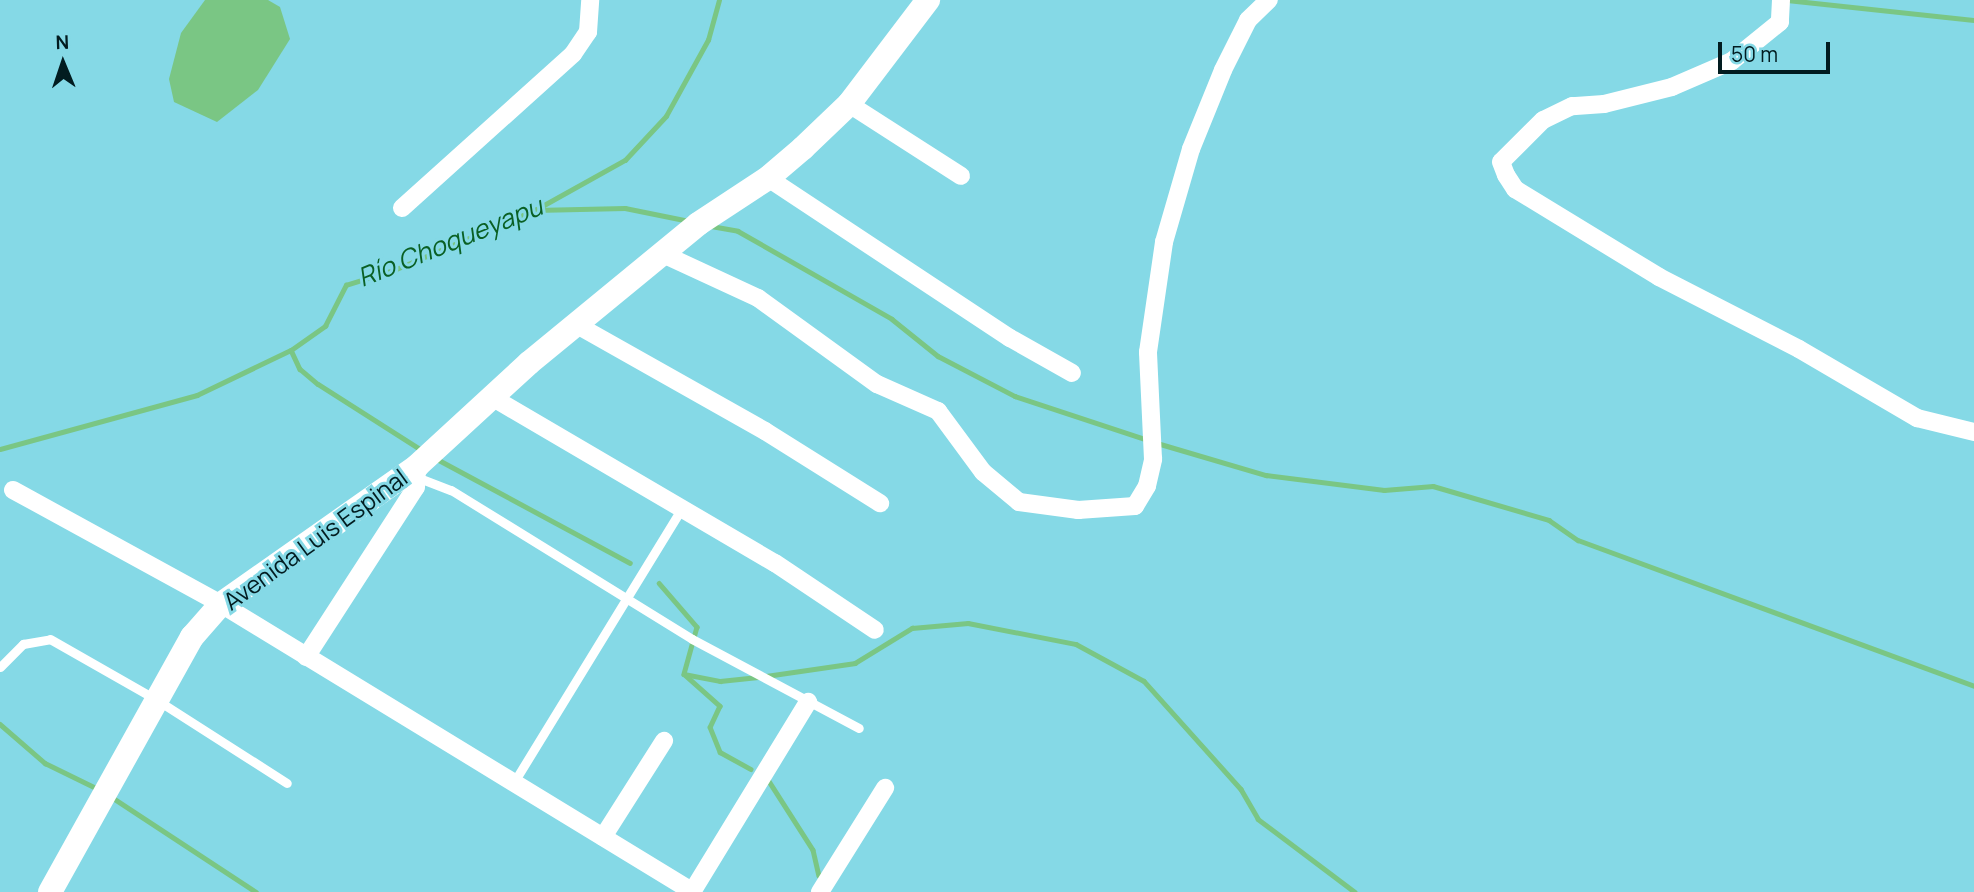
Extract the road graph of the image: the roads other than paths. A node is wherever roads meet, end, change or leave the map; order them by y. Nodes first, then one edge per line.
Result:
1 (590, 0) edge
2 (928, 0) edge
3 (1269, 0) edge
4 (1781, 0) edge
5 (849, 104) junction
6 (961, 176) dead end
7 (768, 178) junction
8 (402, 208) dead end
9 (663, 254) junction
10 (577, 324) junction
11 (1072, 373) dead end
12 (491, 397) junction
13 (1974, 432) edge
14 (418, 472) junction
15 (13, 490) dead end
16 (880, 503) dead end
17 (682, 508) junction
18 (626, 598) junction
19 (221, 604) junction
20 (875, 630) dead end
21 (306, 657) junction
22 (0, 667) edge
23 (157, 700) junction
24 (808, 702) junction
25 (859, 729) dead end
26 (664, 741) dead end
27 (514, 782) junction
28 (287, 783) dead end
29 (885, 788) dead end
30 (603, 837) junction
31 (53, 891) edge
32 (692, 892) edge
33 (820, 892) edge

1 - 8 street
2 - 5 street, Avenida Luis Espinal
3 - 9 street
4 - 13 street
5 - 6 street
5 - 7 street, Avenida Luis Espinal
7 - 9 street, Avenida Luis Espinal
7 - 11 street
9 - 10 street, Avenida Luis Espinal
10 - 12 street, Avenida Luis Espinal
10 - 16 street
12 - 14 street, Avenida Luis Espinal
12 - 17 street
14 - 18 lane
14 - 19 street, Avenida Luis Espinal
14 - 21 street
15 - 19 street
17 - 18 lane
17 - 20 street
18 - 24 lane
18 - 27 lane
19 - 21 street
19 - 23 street, Avenida Luis Espinal
21 - 27 street
22 - 23 lane
23 - 28 lane
23 - 31 street, Avenida Luis Espinal
24 - 25 lane
24 - 32 street
26 - 30 street
27 - 30 street
29 - 33 street
30 - 32 street

